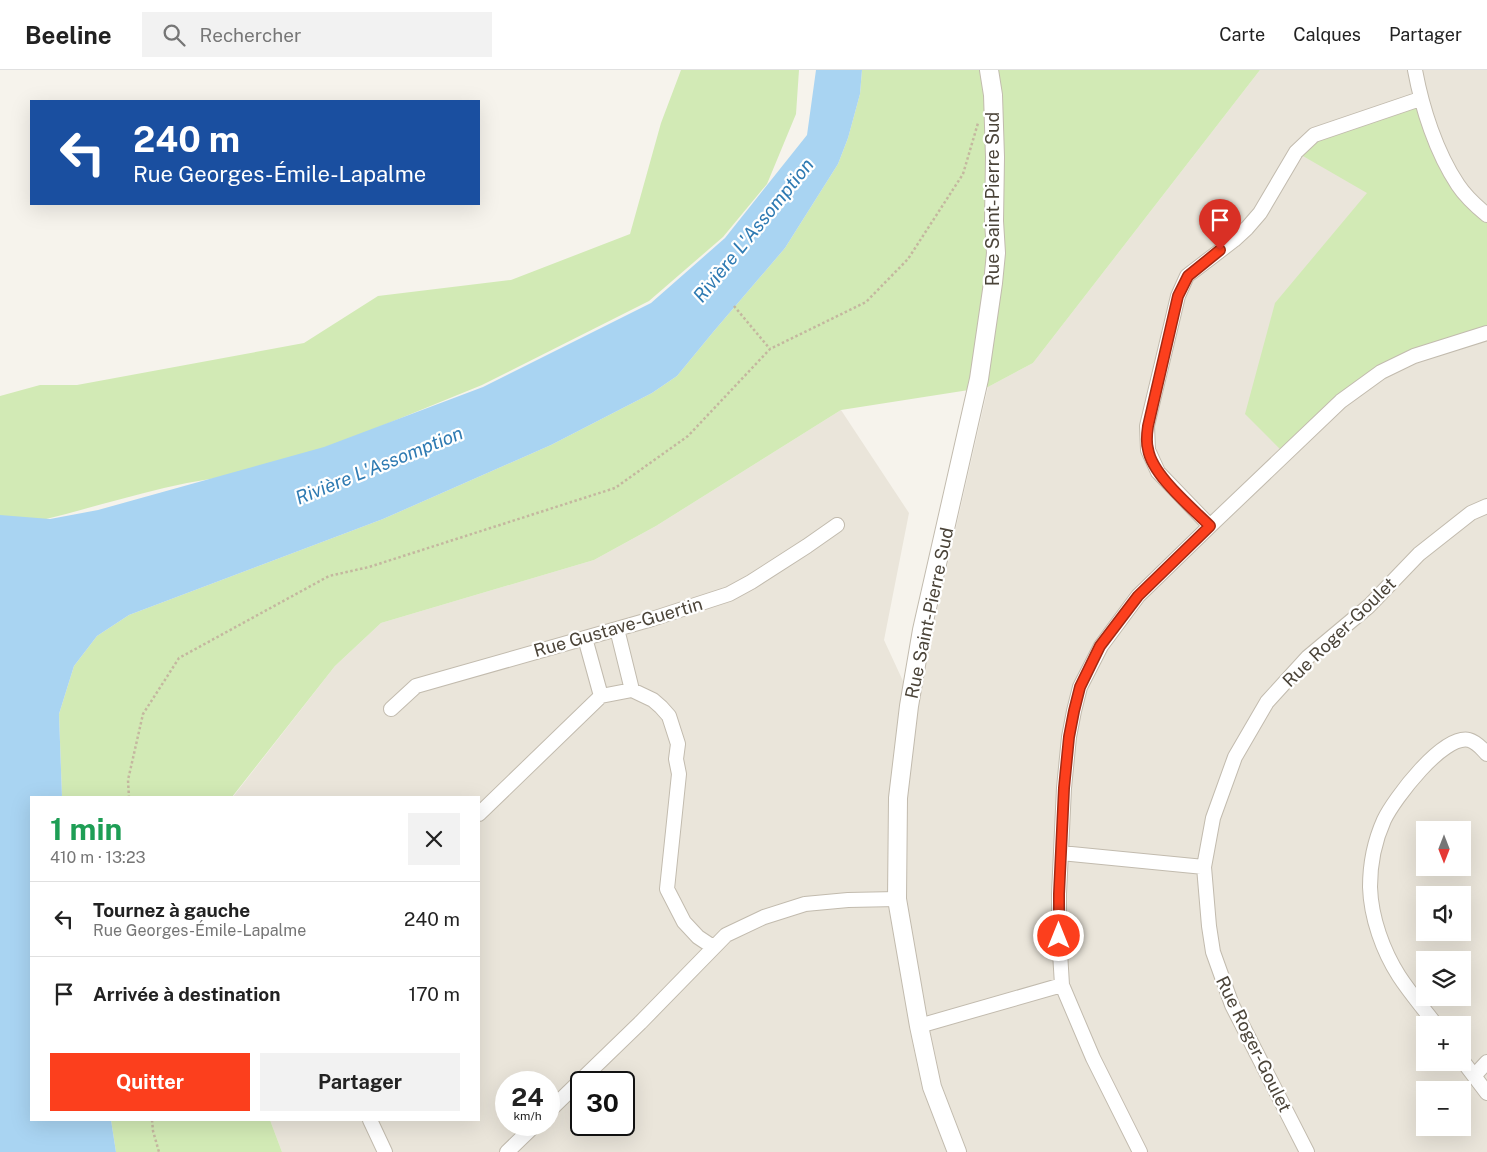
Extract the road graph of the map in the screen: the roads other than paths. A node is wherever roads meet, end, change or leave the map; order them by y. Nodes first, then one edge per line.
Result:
1 (989, 70) edge
2 (1415, 70) edge
3 (1420, 99) junction
4 (1487, 215) edge
5 (1487, 333) edge
6 (1487, 506) edge
7 (837, 525) dead end
8 (1210, 526) junction
9 (617, 629) junction
10 (585, 638) junction
11 (632, 690) junction
12 (601, 696) junction
13 (391, 709) dead end
14 (1487, 754) edge
15 (480, 813) edge
16 (1061, 853) junction
17 (1204, 867) junction
18 (897, 899) junction
19 (713, 947) junction
20 (1062, 986) junction
21 (1429, 1016) edge
22 (918, 1026) junction
23 (1487, 1062) edge
24 (1470, 1071) edge
25 (1474, 1076) junction
26 (1487, 1093) edge
27 (560, 1101) edge
28 (370, 1121) edge
29 (524, 1136) edge
30 (385, 1152) edge
31 (507, 1152) edge
32 (957, 1152) edge
33 (1140, 1152) edge
34 (1306, 1152) edge

1 - 18 street, Rue Saint-Pierre Sud
2 - 3 street
3 - 4 street
3 - 8 street
5 - 8 street
6 - 17 street, Rue Roger-Goulet
7 - 9 street, Rue Gustave-Guertin
8 - 16 street
9 - 10 street, Rue Gustave-Guertin
9 - 11 street
10 - 12 street
10 - 13 street, Rue Gustave-Guertin
11 - 12 street
11 - 19 street
12 - 15 street
14 - 21 street
16 - 17 street
16 - 20 street
17 - 34 street, Rue Roger-Goulet
18 - 19 street
18 - 22 street, Rue Saint-Pierre Sud
19 - 27 street
20 - 22 street
20 - 33 street
22 - 32 street, Rue Saint-Pierre Sud
23 - 25 street
24 - 25 street
25 - 26 street
28 - 30 street
29 - 31 street

